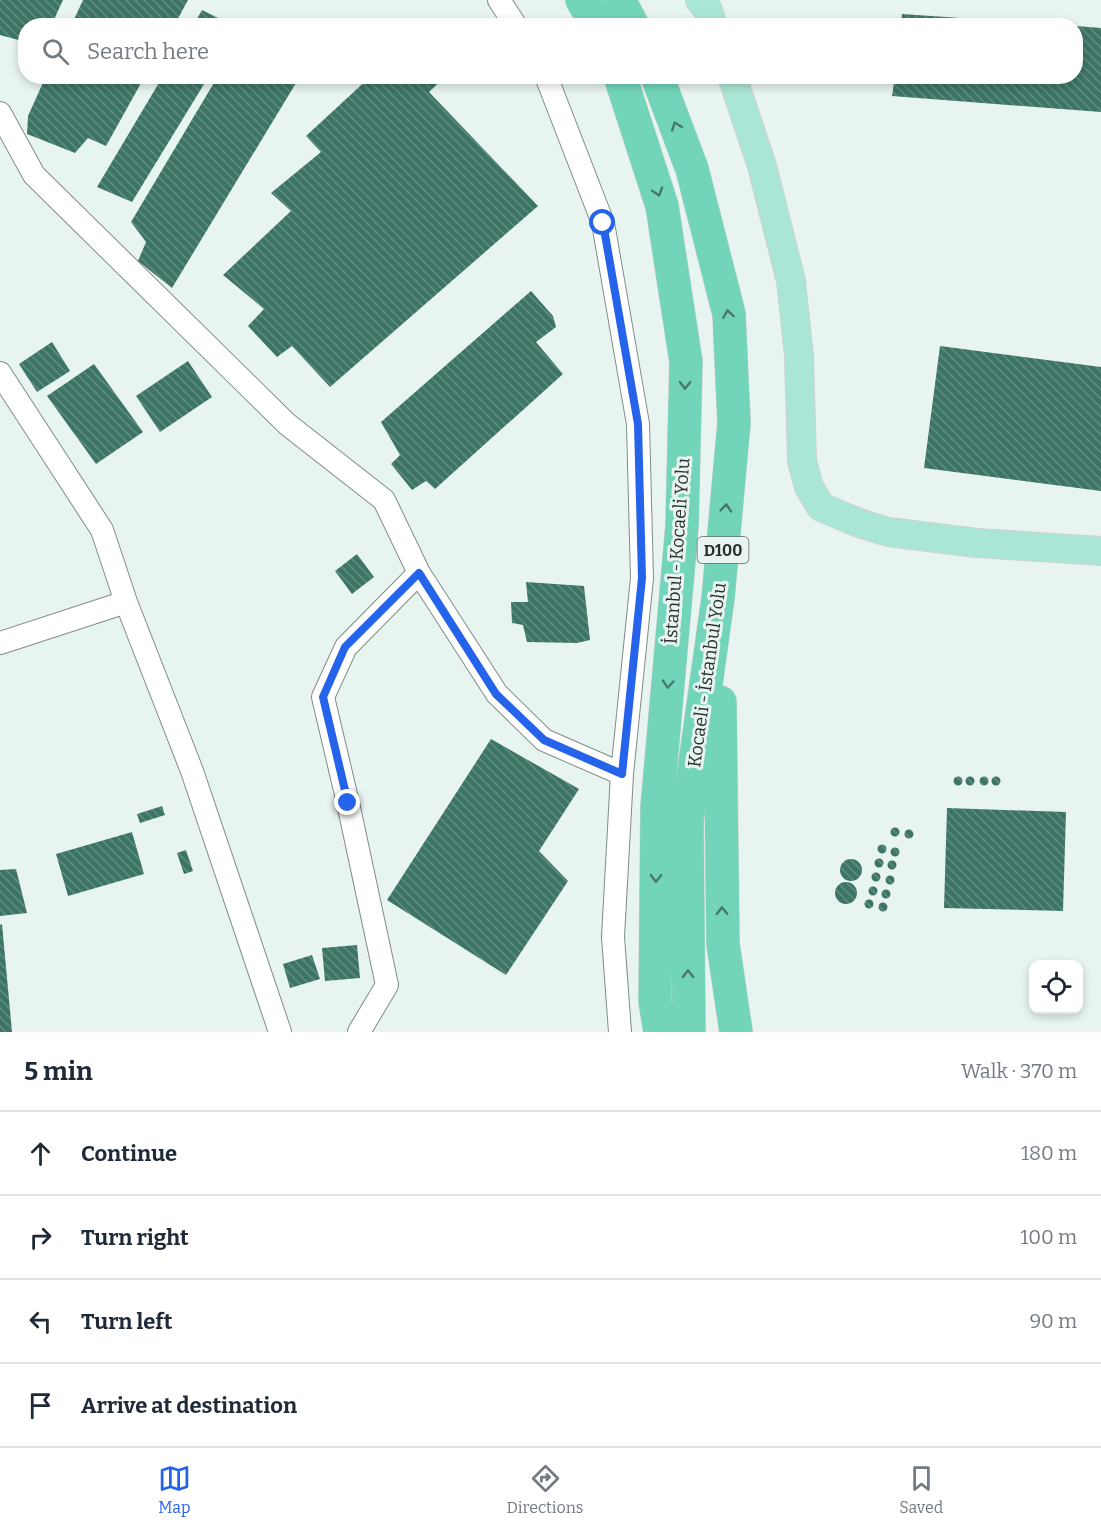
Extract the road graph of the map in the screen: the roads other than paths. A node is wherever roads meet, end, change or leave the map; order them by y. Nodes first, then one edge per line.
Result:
1 (499, 0) edge
2 (582, 0) edge
3 (619, 0) edge
4 (700, 0) edge
5 (511, 18) edge
6 (593, 18) edge
7 (629, 18) edge
8 (710, 18) edge
9 (549, 84) edge
10 (623, 84) edge
11 (660, 84) edge
12 (735, 84) edge
13 (0, 112) edge
14 (0, 373) edge
15 (1101, 551) edge
16 (419, 573) junction
17 (718, 598) junction
18 (126, 602) junction
19 (0, 643) edge
20 (622, 774) junction
21 (729, 982) junction
22 (280, 1032) edge
23 (359, 1032) edge
24 (620, 1032) edge
25 (660, 1032) edge
26 (689, 1032) edge
27 (736, 1032) edge
28 (747, 1032) edge

1 - 5 street
2 - 6 highway
3 - 7 highway
4 - 8 main road
9 - 20 street
10 -> 25 highway, İstanbul - Kocaeli Yolu
17 -> 11 highway, Kocaeli - İstanbul Yolu / D100
12 - 15 main road
13 - 16 street
14 - 18 street
16 - 20 street
16 - 23 street
21 -> 17 highway
26 -> 17 highway, Kocaeli - İstanbul Yolu / D100
18 - 19 street
18 - 22 street
20 - 24 street
21 - 27 highway
21 - 28 highway

